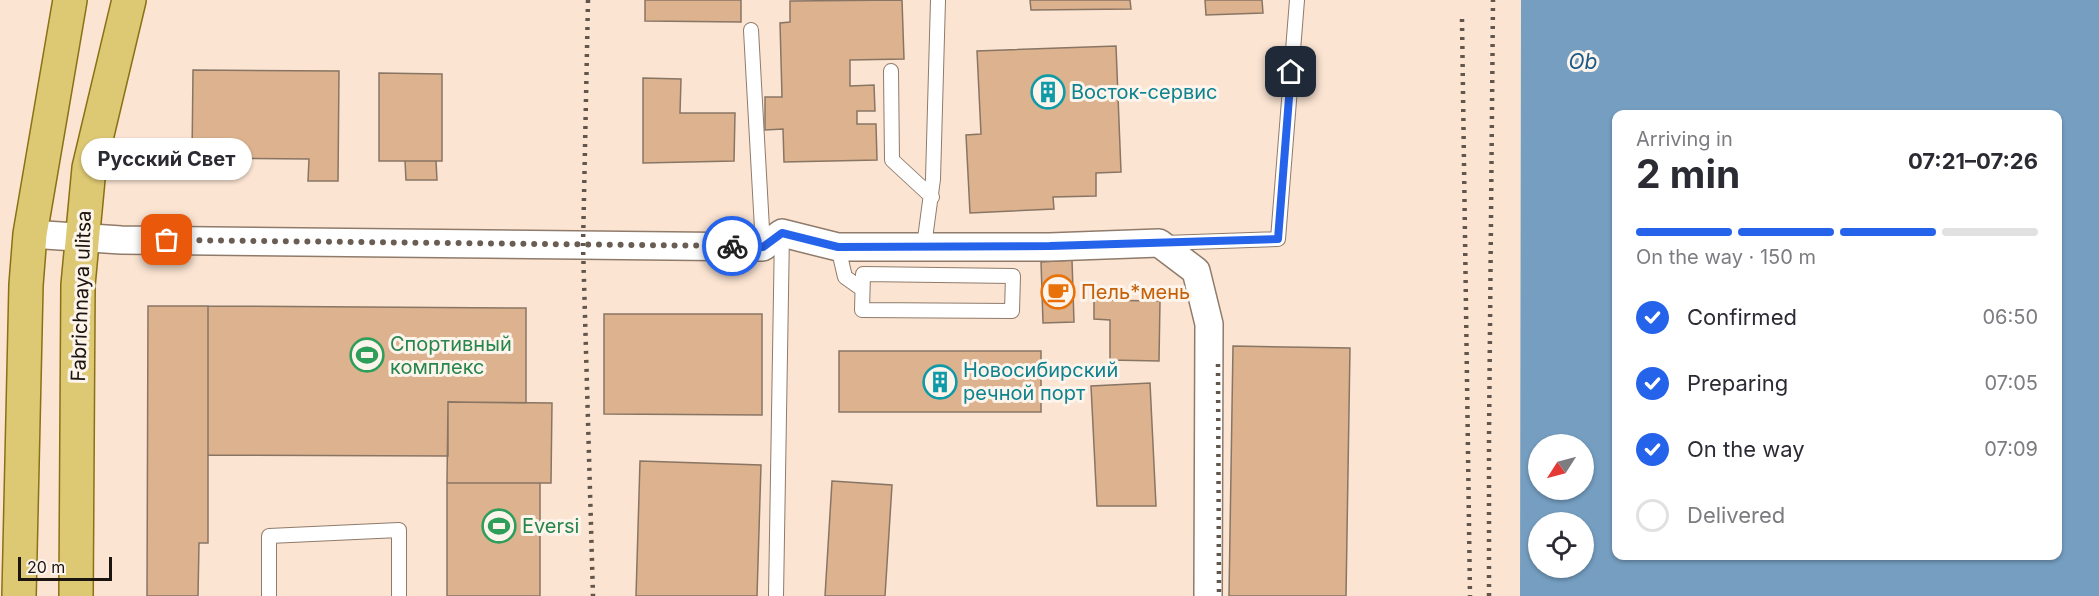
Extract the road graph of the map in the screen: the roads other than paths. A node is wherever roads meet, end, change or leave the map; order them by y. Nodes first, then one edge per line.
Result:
1 (70, 0) edge
2 (129, 0) edge
3 (938, 0) edge
4 (1296, 0) edge
5 (751, 30) dead end
6 (891, 71) dead end
7 (932, 196) junction
8 (30, 234) junction
9 (81, 237) junction
10 (772, 240) junction
11 (1159, 243) junction
12 (924, 246) junction
13 (838, 247) junction
14 (862, 289) junction
15 (19, 596) edge
16 (76, 596) edge
17 (269, 596) edge
18 (399, 596) edge
19 (776, 596) edge
20 (1208, 596) edge

1 - 8 main road
2 - 9 main road, Fabrichnaya ulitsa
3 - 7 lane
4 - 11 lane
5 - 10 lane
6 - 7 lane
7 - 12 lane
8 - 9 street
8 - 15 main road
9 - 10 street
9 - 16 main road, Fabrichnaya ulitsa
10 - 13 street
10 - 19 lane
11 - 12 street
11 - 20 street
12 - 13 street
13 - 14 lane
14 - 14 lane
17 - 18 lane

